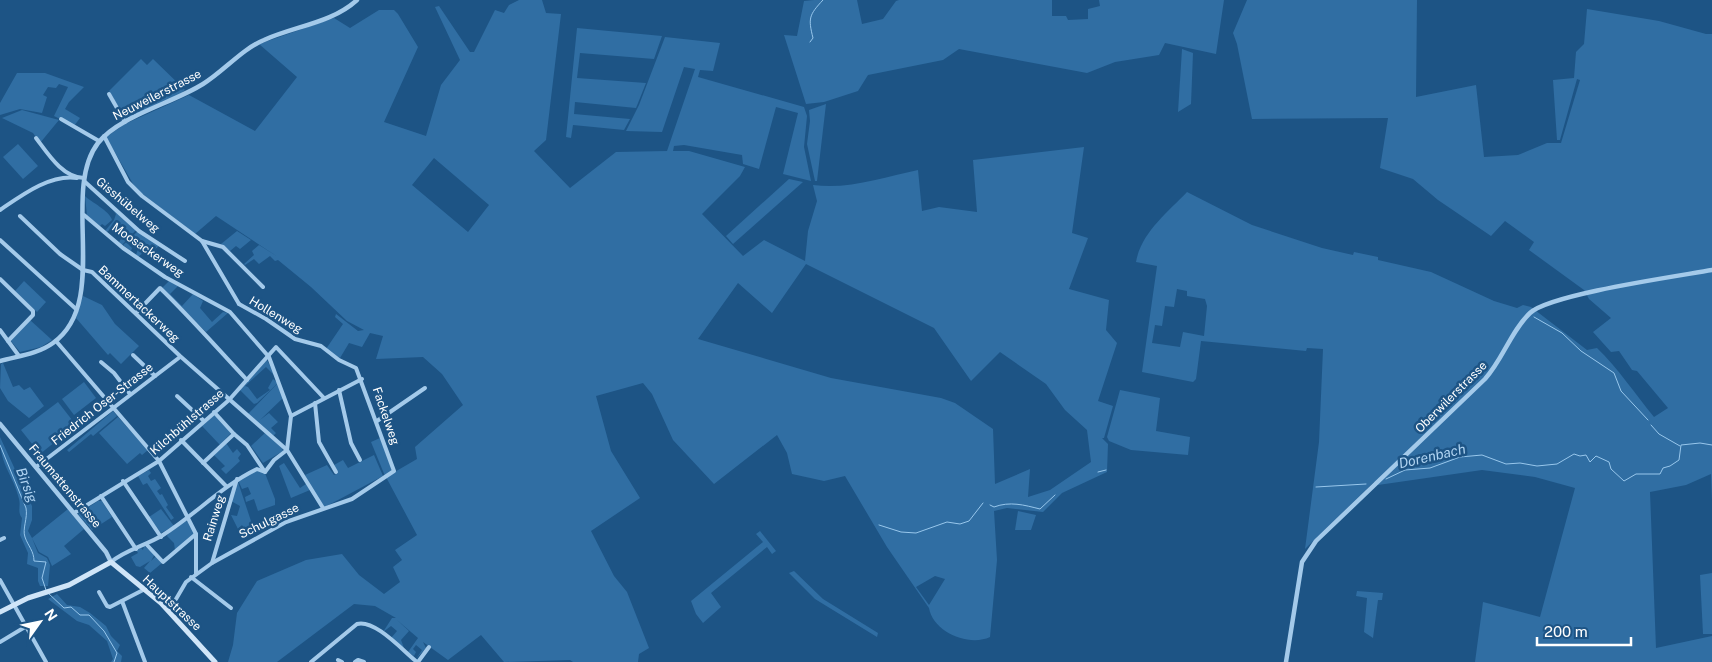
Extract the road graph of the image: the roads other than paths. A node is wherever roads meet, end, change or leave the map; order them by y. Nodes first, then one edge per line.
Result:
1 (357, 0) edge
2 (109, 94) dead end
3 (61, 119) dead end
4 (125, 122) junction
5 (104, 136) junction
6 (36, 138) dead end
7 (99, 141) junction
8 (77, 178) junction
9 (84, 179) junction
10 (0, 210) edge
11 (84, 215) junction
12 (20, 216) dead end
13 (0, 240) edge
14 (202, 241) junction
15 (185, 261) dead end
16 (83, 270) junction
17 (1712, 270) edge
18 (0, 279) edge
19 (262, 286) dead end
20 (239, 304) junction
21 (76, 309) junction
22 (230, 312) junction
23 (136, 313) junction
24 (0, 330) edge
25 (205, 334) junction
26 (201, 338) dead end
27 (8, 341) junction
28 (56, 341) junction
29 (133, 355) dead end
30 (19, 356) junction
31 (180, 357) junction
32 (269, 357) junction
33 (0, 361) edge
34 (101, 362) dead end
35 (356, 368) joint
36 (155, 376) junction
37 (362, 379) junction
38 (247, 380) junction
39 (425, 388) dead end
40 (339, 390) junction
41 (130, 394) junction
42 (176, 396) dead end
43 (324, 398) junction
44 (229, 400) junction
45 (315, 403) junction
46 (112, 408) junction
47 (214, 412) junction
48 (291, 416) junction
49 (204, 421) junction
50 (377, 422) junction
51 (0, 424) edge
52 (234, 434) junction
53 (181, 440) junction
54 (287, 450) junction
55 (360, 460) dead end
56 (159, 461) junction
57 (203, 463) junction
58 (36, 467) junction
59 (394, 471) joint
60 (265, 472) junction
61 (336, 472) dead end
62 (237, 479) junction
63 (124, 481) junction
64 (226, 486) junction
65 (101, 496) junction
66 (323, 508) junction
67 (74, 513) junction
68 (188, 518) junction
69 (196, 534) junction
70 (161, 537) junction
71 (146, 544) junction
72 (136, 549) junction
73 (112, 562) junction
74 (212, 563) junction
75 (196, 574) junction
76 (191, 577) junction
77 (0, 582) edge
78 (145, 589) junction
79 (99, 592) dead end
80 (122, 601) junction
81 (13, 605) junction
82 (231, 608) dead end
83 (0, 612) edge
84 (169, 612) junction
85 (25, 627) junction
86 (0, 642) edge
87 (429, 647) dead end
88 (46, 662) edge
89 (145, 662) edge
90 (215, 662) edge
91 (311, 662) edge
92 (355, 662) edge
93 (364, 662) edge
94 (418, 662) edge
95 (1286, 662) edge

1 - 4 street, Neuweilerstrasse
2 - 4 street
3 - 7 street
4 - 5 street, Neuweilerstrasse
5 - 7 street, Neuweilerstrasse
5 - 14 street
6 - 8 street
7 - 9 street, Neuweilerstrasse
8 - 9 street
8 - 10 street
9 - 11 street, Neuweilerstrasse
9 - 15 street, Gisshübelweg
11 - 16 street, Neuweilerstrasse
11 - 22 street, Moosackerweg
12 - 16 street, Bammertackerweg
13 - 21 street
14 - 19 street
14 - 20 street
16 - 21 street, Neuweilerstrasse
16 - 23 street, Bammertackerweg
17 - 95 street, Oberwilerstrasse
18 - 27 street
20 - 22 street
20 - 35 street, Hollenweg
21 - 28 street, Neuweilerstrasse
22 - 32 street
23 - 25 street
23 - 31 street, Bammertackerweg
24 - 27 street
25 - 26 street
25 - 38 street
27 - 30 street
28 - 30 street, Neuweilerstrasse
28 - 46 street
29 - 36 street
30 - 33 street, Neuweilerstrasse
31 - 36 street, Friedrich Oser-Strasse
31 - 44 street, Bammertackerweg
32 - 38 street, Kilchbühlstrasse
32 - 43 street, Kilchbühlstrasse
32 - 48 street
34 - 41 street
35 - 37 street, Fackelweg
36 - 41 street, Friedrich Oser-Strasse
37 - 40 street
37 - 50 street, Fackelweg
38 - 44 street, Kilchbühlstrasse
39 - 50 street
40 - 43 street
40 - 55 street
41 - 46 street, Friedrich Oser-Strasse
42 - 49 street
43 - 45 street
44 - 47 street, Kilchbühlstrasse
44 - 54 street, Bammertackerweg
45 - 48 street
45 - 61 street
46 - 56 street
46 - 58 street, Friedrich Oser-Strasse
47 - 49 street, Kilchbühlstrasse
47 - 52 street
48 - 54 street
49 - 53 street, Kilchbühlstrasse
50 - 59 street, Fackelweg
51 - 58 street, Fraumattenstrasse
52 - 57 street
52 - 60 street
53 - 56 street, Kilchbühlstrasse
53 - 57 street
54 - 60 street
54 - 66 street, Bammertackerweg
56 - 63 street, Kilchbühlstrasse
56 - 68 street
57 - 64 street
58 - 67 street, Fraumattenstrasse
59 - 66 street, Schulgasse
60 - 62 street
62 - 64 street
62 - 74 street, Rainweg
63 - 65 street, Kilchbühlstrasse
63 - 70 street
64 - 68 street
65 - 67 street, Kilchbühlstrasse
65 - 72 street
66 - 74 street, Schulgasse
67 - 73 street, Fraumattenstrasse
68 - 69 street
68 - 70 street
69 - 71 street
69 - 75 street
70 - 71 street
71 - 72 street
72 - 73 street
73 - 78 main road, Hauptstrasse
73 - 81 main road
74 - 75 street, Schulgasse
75 - 76 street, Schulgasse
76 - 82 street
76 - 84 street, Schulgasse
77 - 81 street
78 - 80 street
78 - 84 main road, Hauptstrasse
79 - 80 street
80 - 89 street
81 - 83 main road
81 - 85 street
84 - 90 main road, Hauptstrasse
85 - 86 street
85 - 88 street
87 - 94 street
91 - 94 street
92 - 93 street

